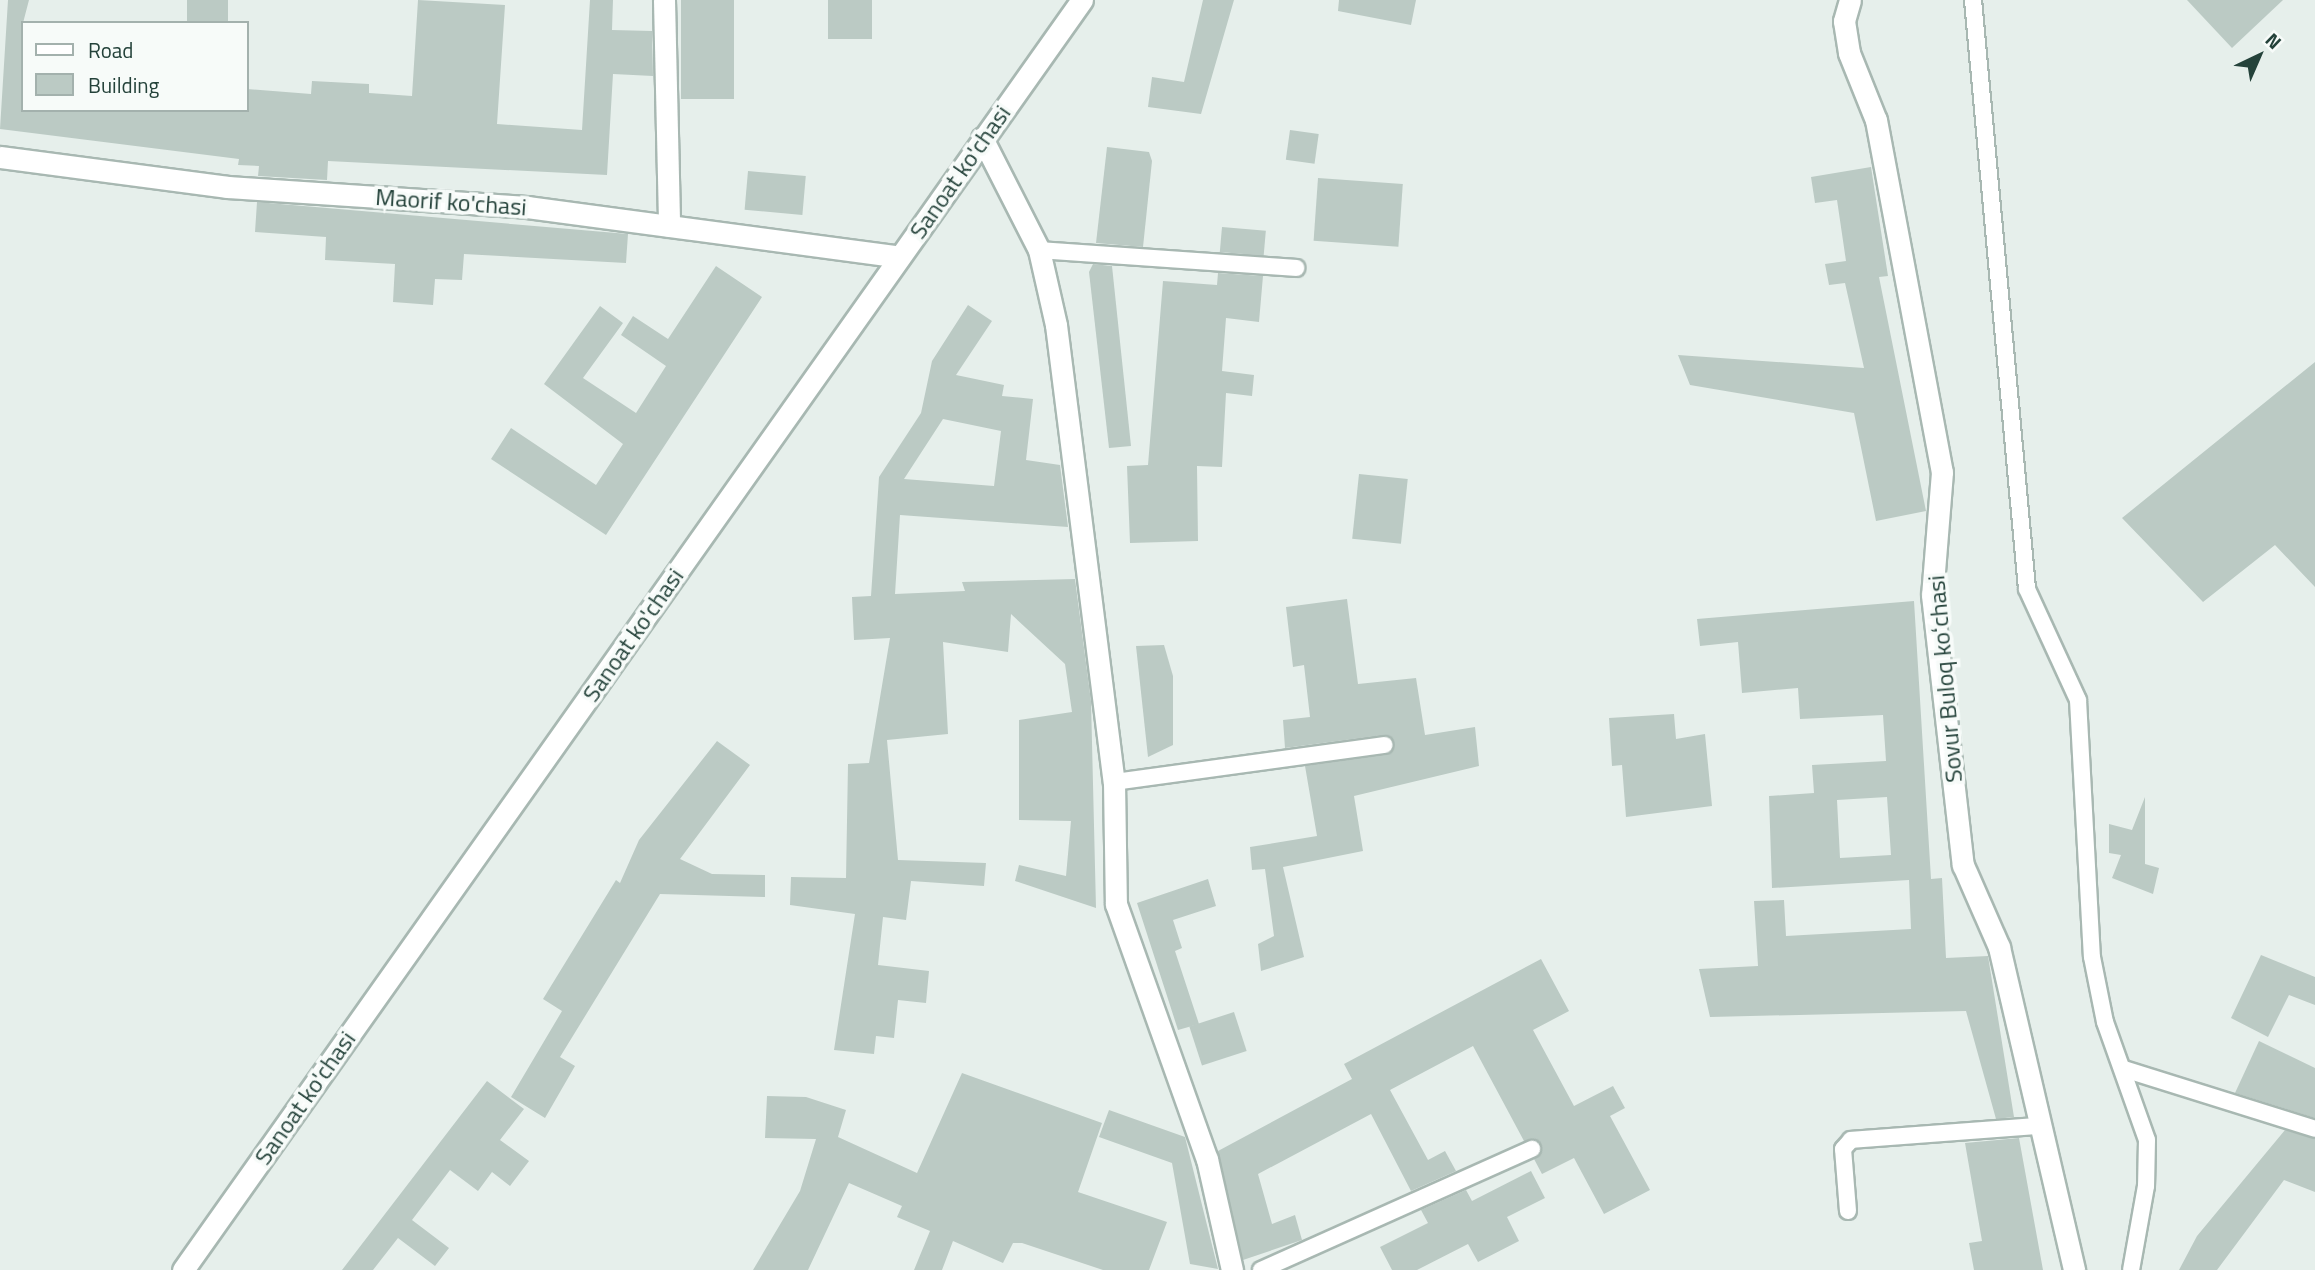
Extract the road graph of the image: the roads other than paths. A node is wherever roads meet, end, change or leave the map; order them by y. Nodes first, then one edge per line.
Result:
1 (664, 0) edge
2 (1082, 0) edge
3 (1850, 0) edge
4 (1973, 0) edge
5 (982, 138) junction
6 (0, 157) edge
7 (669, 226) junction
8 (1039, 250) junction
9 (900, 257) junction
10 (1296, 268) dead end
11 (1384, 745) dead end
12 (1114, 782) junction
13 (2124, 1069) junction
14 (2038, 1126) junction
15 (2315, 1129) edge
16 (1532, 1149) dead end
17 (1849, 1211) dead end
18 (183, 1270) edge
19 (1232, 1270) edge
20 (1261, 1270) edge
21 (2074, 1270) edge
22 (2131, 1270) edge

1 - 7 street
2 - 5 street, Sanoat ko'chasi
3 - 14 street, Sovur Buloq koʻchasi
4 - 13 lane
5 - 8 street
5 - 9 street, Sanoat ko'chasi
6 - 7 street, Maorif ko'chasi
7 - 9 street, Maorif ko'chasi
8 - 10 lane
8 - 12 street
9 - 18 street, Sanoat ko'chasi
11 - 12 lane
12 - 19 street
13 - 15 lane
13 - 22 lane
14 - 17 lane
14 - 21 street, Sovur Buloq koʻchasi
16 - 20 lane

